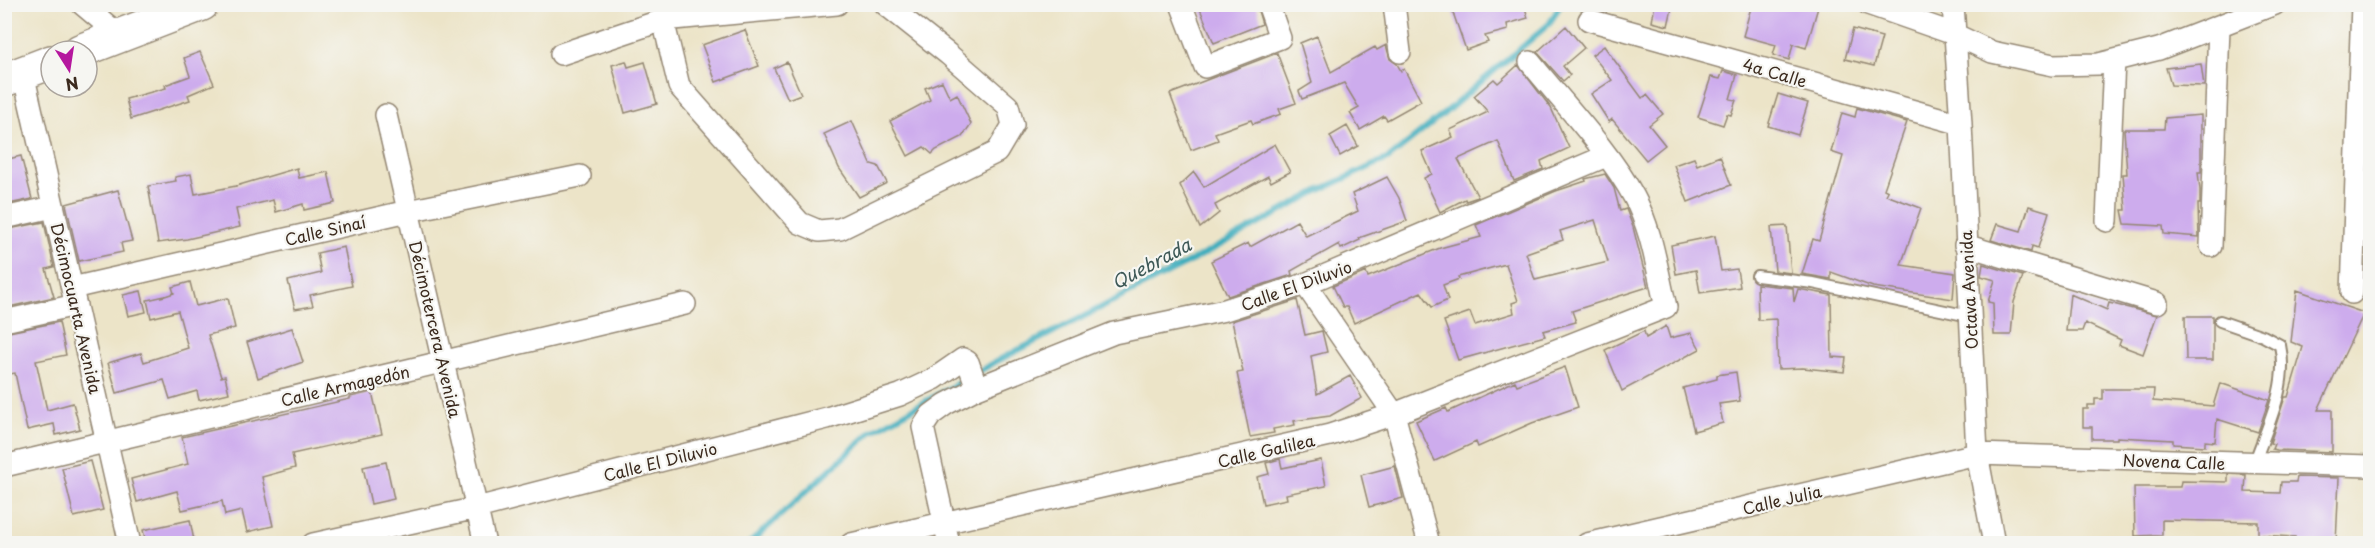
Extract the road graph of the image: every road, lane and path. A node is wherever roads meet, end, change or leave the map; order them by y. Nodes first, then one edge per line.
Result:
1 (82, 4) edge
2 (202, 4) edge
3 (837, 4) edge
4 (885, 4) edge
5 (1181, 4) edge
6 (1268, 4) edge
7 (1394, 4) edge
8 (1868, 4) edge
9 (1953, 4) edge
10 (2275, 4) edge
11 (2362, 4) edge
12 (663, 20) junction
13 (1589, 20) dead end
14 (2218, 27) junction
15 (1954, 34) junction
16 (120, 35) junction
17 (99, 43) edge
18 (1400, 52) dead end
19 (561, 54) dead end
20 (2114, 60) junction
21 (1530, 62) dead end
22 (26, 72) edge
23 (386, 115) dead end
24 (1961, 124) junction
25 (1606, 156) junction
26 (580, 176) dead end
27 (54, 207) junction
28 (408, 211) junction
29 (4, 218) edge
30 (2107, 221) dead end
31 (1965, 245) junction
32 (2211, 246) dead end
33 (1757, 276) dead end
34 (1305, 284) junction
35 (2352, 293) dead end
36 (74, 297) junction
37 (2157, 303) dead end
38 (685, 304) dead end
39 (1969, 316) junction
40 (4, 321) edge
41 (2220, 321) dead end
42 (443, 362) junction
43 (973, 377) junction
44 (1394, 414) junction
45 (107, 441) junction
46 (1977, 454) junction
47 (2254, 464) junction
48 (4, 466) edge
49 (2370, 466) edge
50 (477, 508) junction
51 (943, 522) junction
52 (130, 543) edge
53 (313, 543) edge
54 (485, 543) edge
55 (850, 543) edge
56 (949, 543) edge
57 (1429, 543) edge
58 (1587, 543) edge
59 (1994, 543) edge

1 - 16 street
2 - 16 main road
3 - 12 street
4 - 12 street
5 - 6 street
7 - 18 street
8 - 15 street
9 - 15 street, Octava Avenida
10 - 14 street
11 - 35 street
12 - 19 street
13 - 24 street, 4a Calle
14 - 20 street
14 - 32 street
15 - 20 street
15 - 24 street, Octava Avenida
16 - 17 main road
20 - 30 street
21 - 25 street
22 - 27 street, Décimocuarta Avenida
23 - 28 street, Décimotercera Avenida
24 - 31 street, Octava Avenida
25 - 34 street, Calle El Diluvio
25 - 44 street, Calle Galilea
26 - 28 street, Calle Sinaí
27 - 29 street
27 - 36 street, Décimocuarta Avenida
28 - 36 street, Calle Sinaí
28 - 42 street, Décimotercera Avenida
31 - 37 street
31 - 39 street, Octava Avenida
33 - 39 lane
34 - 43 street, Calle El Diluvio
34 - 44 street
36 - 40 street, Calle Sinaí
36 - 45 street, Décimocuarta Avenida
38 - 42 street, Calle Armagedón
39 - 46 street, Octava Avenida
41 - 47 lane
42 - 45 street, Calle Armagedón
42 - 50 street, Décimotercera Avenida
43 - 50 street, Calle El Diluvio
43 - 51 street, Calle El Diluvio
44 - 51 street, Calle Galilea
44 - 57 street
45 - 48 street, Calle Armagedón
45 - 52 street, Décimocuarta Avenida
46 - 47 street, Novena Calle
46 - 58 street, Calle Julia
46 - 59 street, Octava Avenida
47 - 49 street, Novena Calle
50 - 53 street, Calle El Diluvio
50 - 54 street, Décimotercera Avenida
51 - 55 street, Calle Galilea
51 - 56 street

